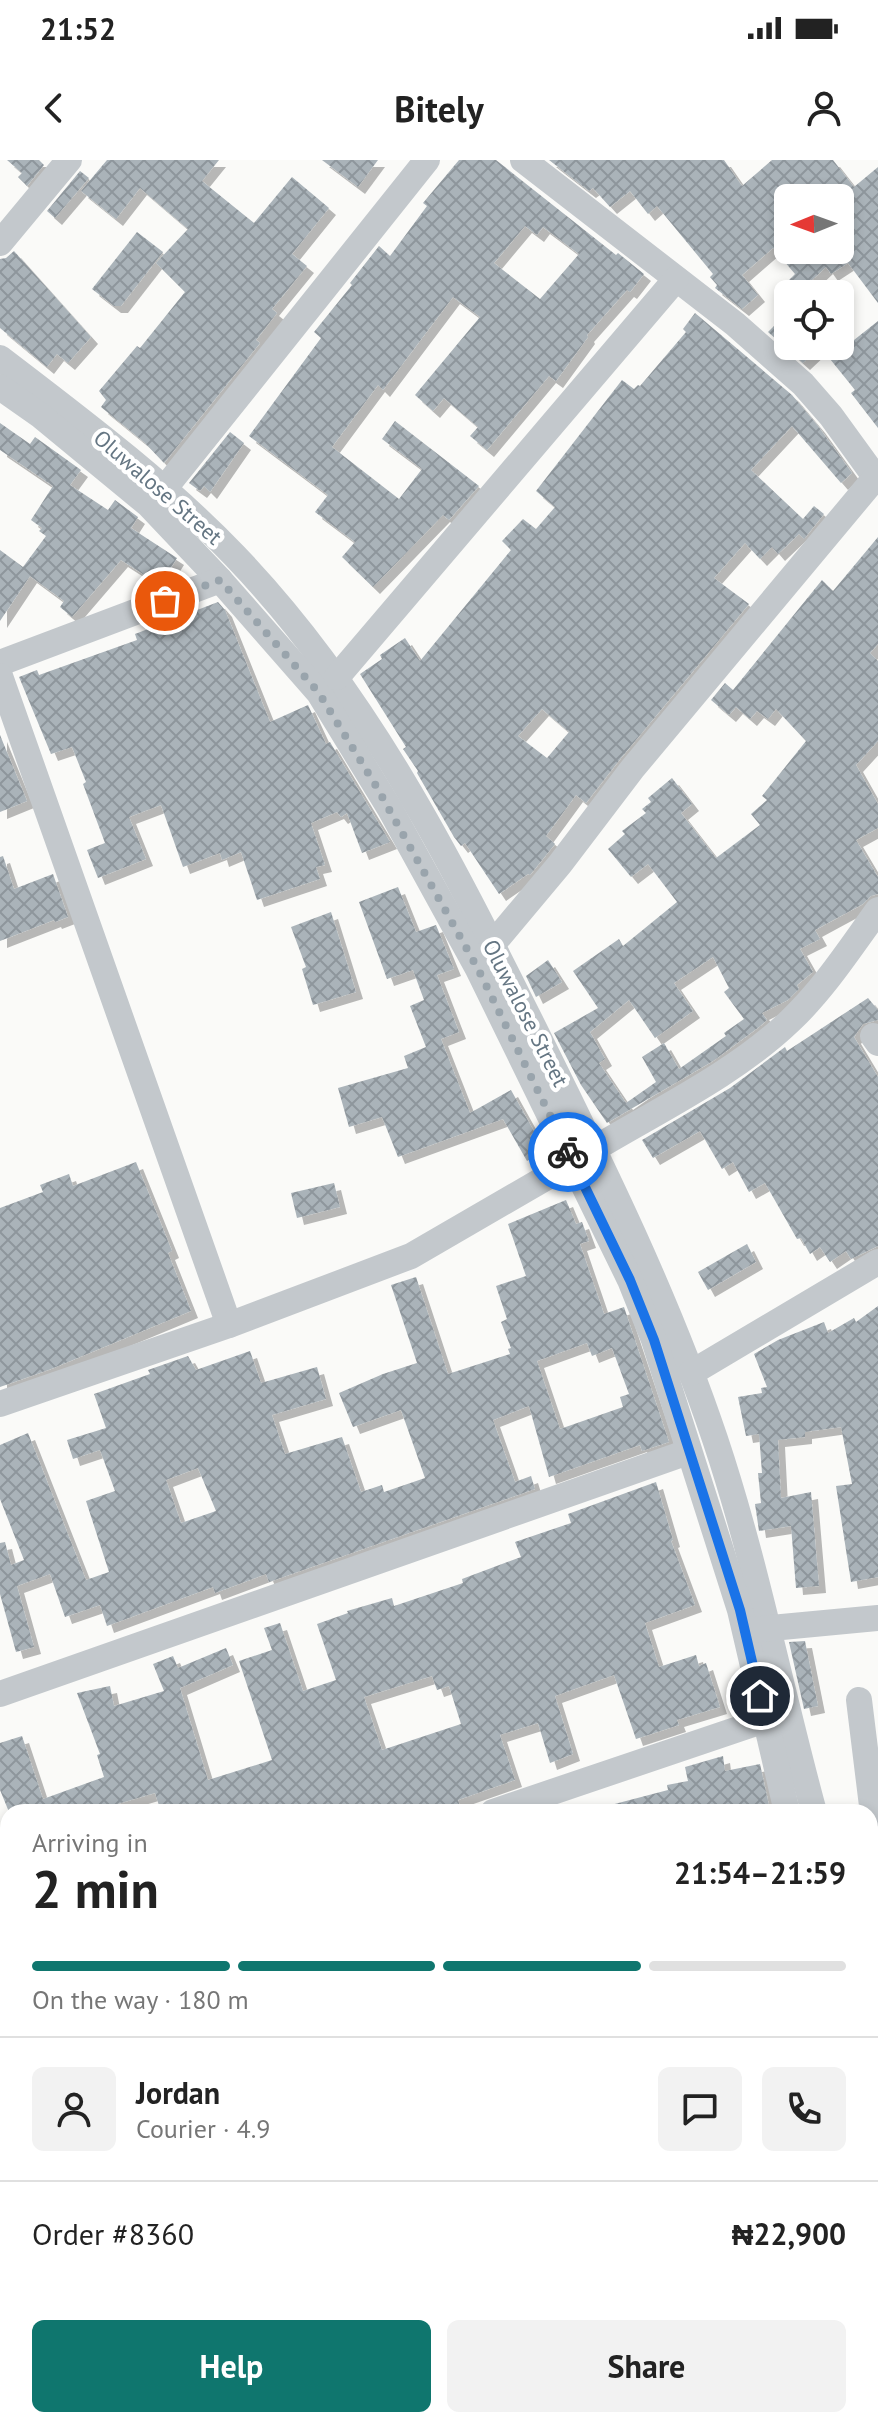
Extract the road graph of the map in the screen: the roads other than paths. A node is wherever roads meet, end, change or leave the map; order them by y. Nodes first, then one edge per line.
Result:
1 (69, 160) edge
2 (427, 160) edge
3 (523, 160) edge
4 (0, 243) edge
5 (676, 279) junction
6 (0, 358) edge
7 (0, 387) edge
8 (48, 408) junction
9 (877, 479) edge
10 (165, 488) junction
11 (220, 580) junction
12 (0, 663) edge
13 (0, 676) edge
14 (337, 677) junction
15 (878, 910) edge
16 (492, 945) junction
17 (584, 1156) junction
18 (878, 1262) edge
19 (229, 1325) junction
20 (691, 1373) junction
21 (0, 1404) edge
22 (688, 1452) junction
23 (878, 1618) edge
24 (757, 1630) junction
25 (0, 1694) edge
26 (859, 1700) dead end
27 (765, 1720) junction
28 (517, 1804) edge
29 (785, 1804) edge
30 (811, 1804) edge
31 (873, 1804) edge

1 - 4 street
2 - 10 street
3 - 5 street
5 - 9 street
5 - 14 street
6 - 8 street, Oluwalose Street
7 - 8 street, Oluwalose Street
8 - 10 street, Oluwalose Street
8 - 11 street, Oluwalose Street
9 - 16 street
10 - 14 street, Oluwalose Street
11 - 12 street
11 - 17 street, Oluwalose Street
13 - 19 street
14 - 16 street, Oluwalose Street
15 - 17 street
16 - 17 street, Oluwalose Street
17 - 19 street
17 - 20 street, Oluwalose Street
17 - 22 street, Oluwalose Street
18 - 20 street
19 - 21 street
20 - 24 street, Oluwalose Street
22 - 24 street, Oluwalose Street
22 - 25 street
23 - 24 street
24 - 27 street, Oluwalose Street
24 - 30 street, Oluwalose Street
26 - 31 street
27 - 28 street
27 - 29 street, Oluwalose Street

